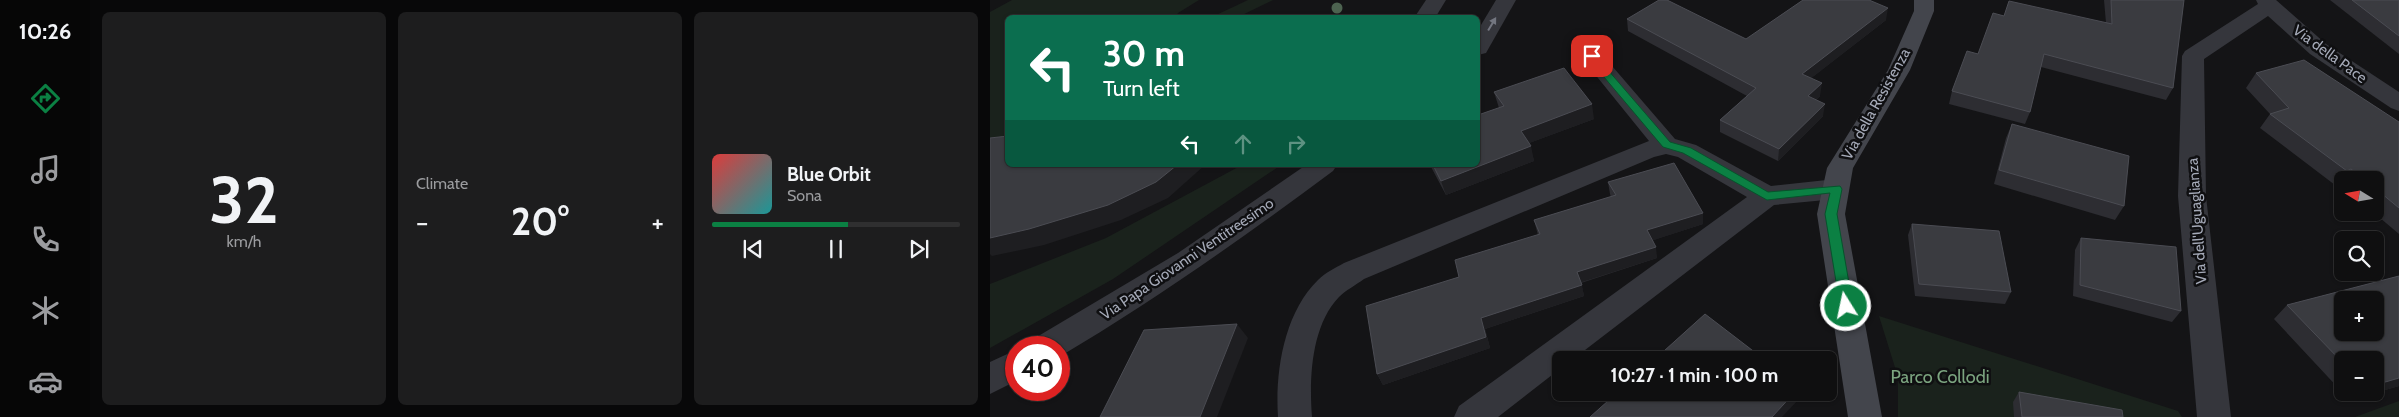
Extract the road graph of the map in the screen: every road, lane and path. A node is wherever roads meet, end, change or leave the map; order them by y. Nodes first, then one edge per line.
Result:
1 (1436, 0) edge
2 (1506, 0) edge
3 (1924, 0) edge
4 (2268, 3) edge
5 (1426, 15) edge
6 (1480, 45) edge
7 (1592, 56) dead end
8 (2399, 103) edge
9 (1666, 145) junction
10 (1321, 167) edge
11 (1836, 189) junction
12 (1767, 196) junction
13 (1067, 336) edge
14 (1005, 370) edge
15 (990, 379) edge
16 (1295, 417) edge
17 (1471, 417) edge
18 (1865, 417) edge
19 (2214, 417) edge

1 - 5 street
6 -> 2 street
3 - 11 street, Via della Resistenza
4 - 8 street, Via della Pace
4 - 19 street, Via dell'Uguaglianza
7 - 9 street
9 - 12 street
9 - 16 street
10 - 13 street, Via Papa Giovanni Ventitreesimo
11 - 12 street
11 - 18 street, Via della Resistenza
12 - 17 street
14 - 15 street

